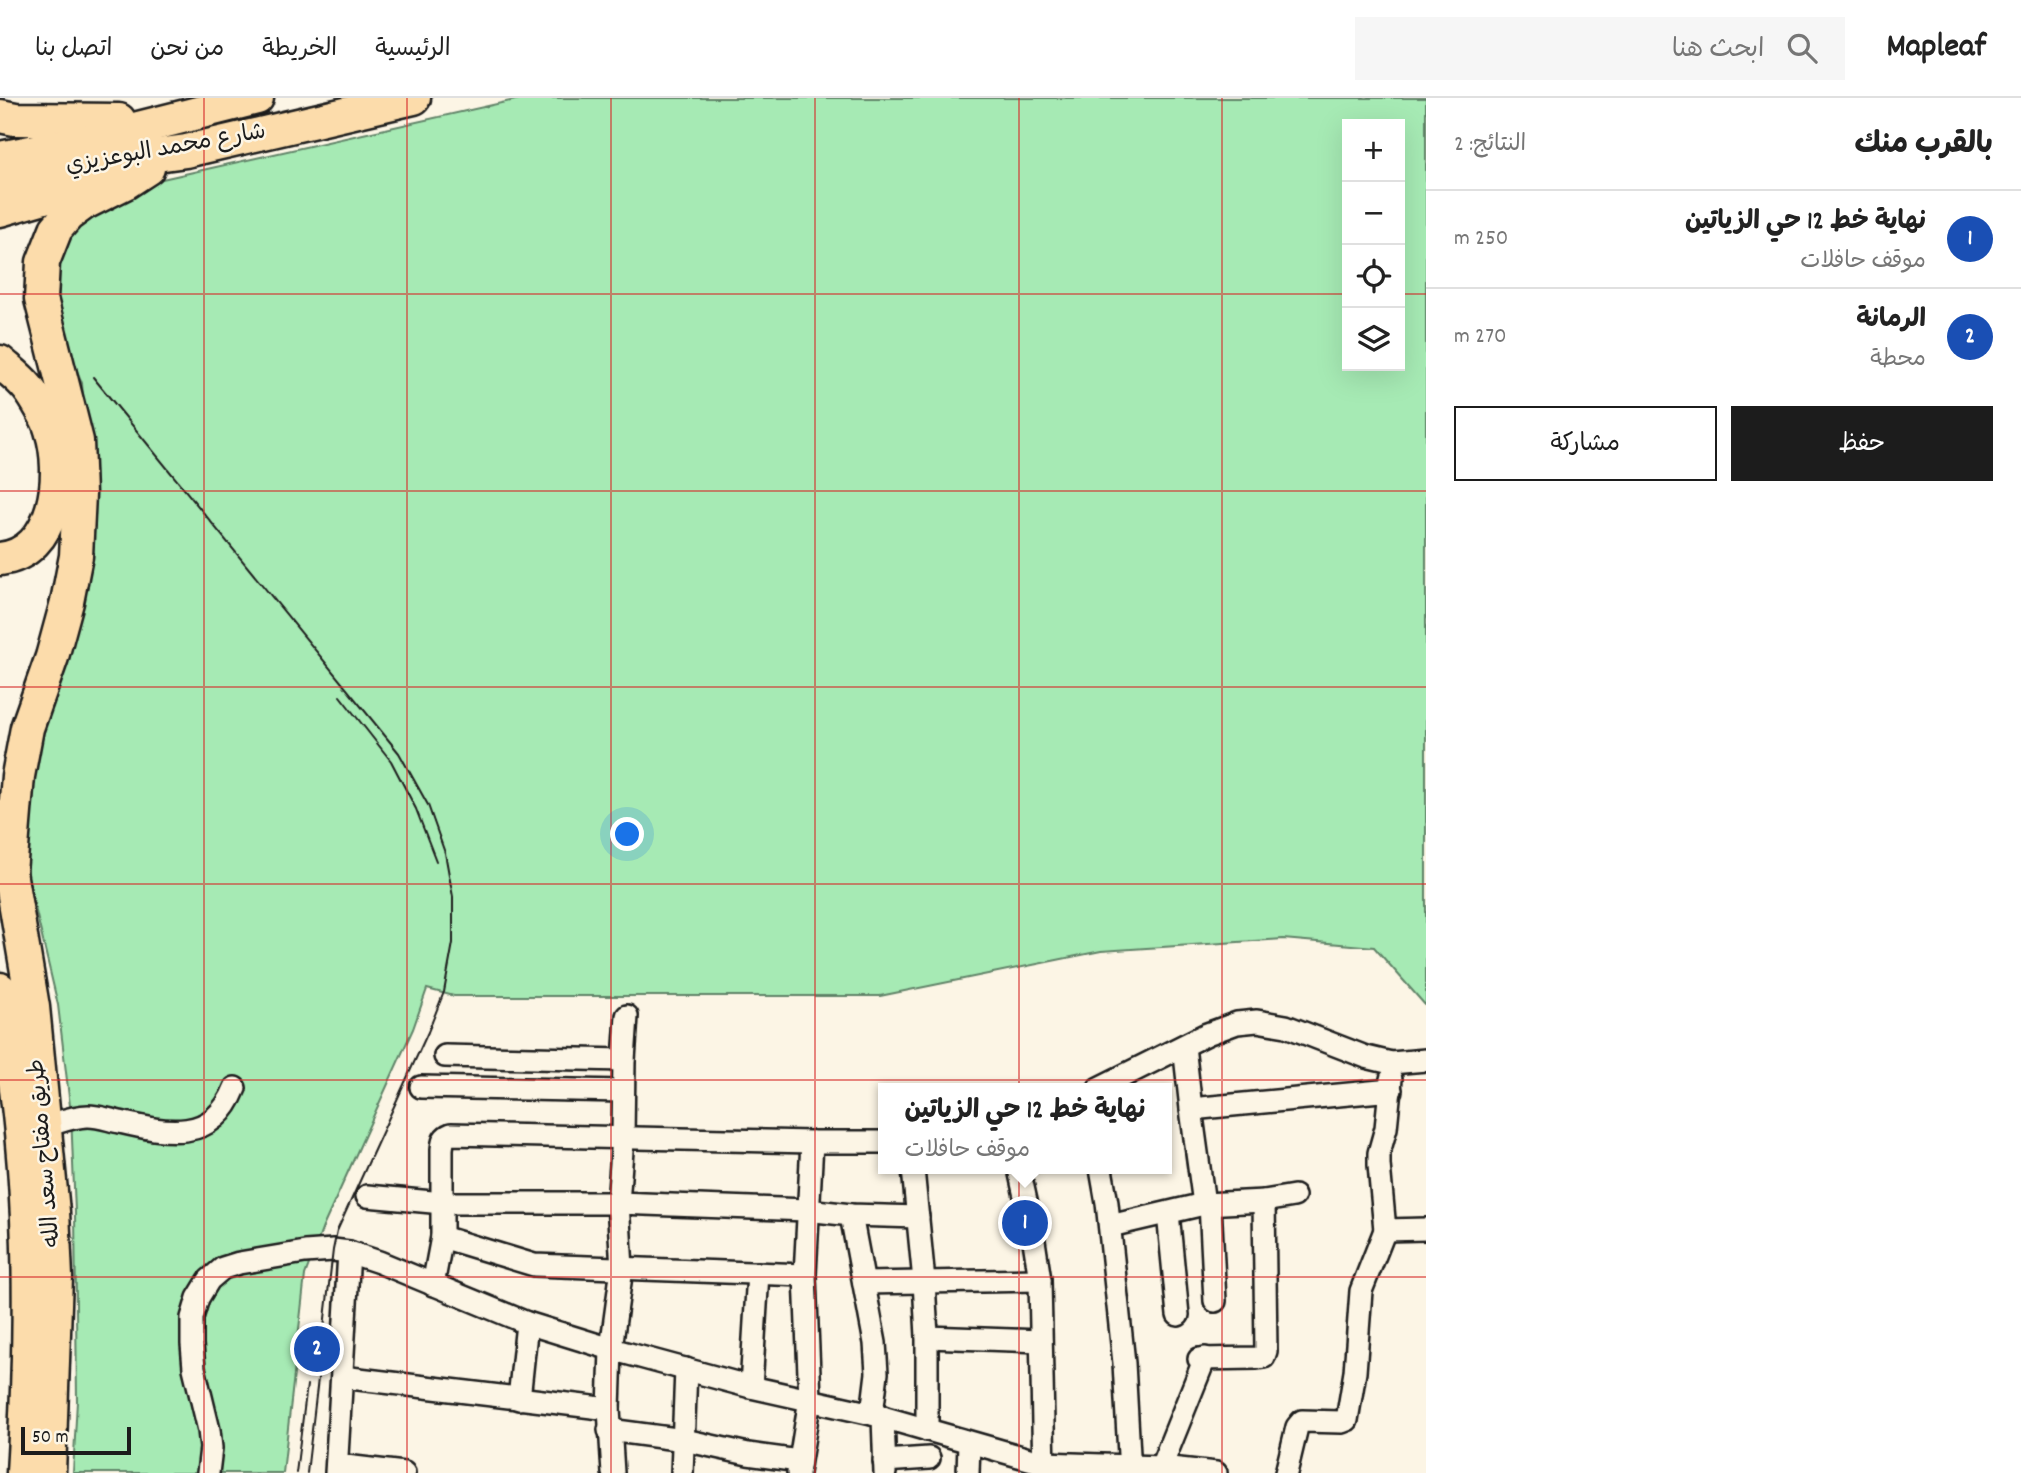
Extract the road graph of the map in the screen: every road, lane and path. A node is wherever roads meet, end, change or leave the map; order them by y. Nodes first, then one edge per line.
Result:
1 (257, 98) edge
2 (414, 98) edge
3 (0, 116) edge
4 (169, 120) junction
5 (186, 151) junction
6 (0, 158) edge
7 (148, 168) junction
8 (0, 184) edge
9 (0, 210) edge
10 (0, 362) edge
11 (0, 559) edge
12 (0, 835) edge
13 (10, 872) junction
14 (2, 1000) edge
15 (627, 1016) dead end
16 (1184, 1046) junction
17 (445, 1056) dead end
18 (624, 1060) junction
19 (1426, 1060) edge
20 (1391, 1063) junction
21 (1110, 1083) edge
22 (421, 1087) dead end
23 (235, 1088) dead end
24 (1391, 1090) junction
25 (623, 1091) junction
26 (1191, 1109) junction
27 (46, 1126) junction
28 (623, 1138) junction
29 (812, 1142) junction
30 (878, 1142) edge
31 (0, 1143) edge
32 (914, 1174) edge
33 (1020, 1174) edge
34 (1102, 1174) edge
35 (366, 1196) dead end
36 (1294, 1196) dead end
37 (1264, 1201) junction
38 (443, 1203) junction
39 (618, 1203) junction
40 (1207, 1204) junction
41 (807, 1210) junction
42 (1168, 1213) junction
43 (852, 1214) junction
44 (918, 1217) junction
45 (1110, 1226) junction
46 (1426, 1229) edge
47 (1385, 1230) junction
48 (442, 1237) junction
49 (349, 1252) junction
50 (622, 1268) junction
51 (758, 1273) junction
52 (805, 1275) junction
53 (1040, 1280) junction
54 (924, 1281) junction
55 (864, 1283) junction
56 (433, 1285) junction
57 (1215, 1301) dead end
58 (1178, 1315) dead end
59 (527, 1323) junction
60 (927, 1337) junction
61 (1041, 1341) junction
62 (611, 1349) junction
63 (686, 1369) junction
64 (342, 1377) junction
65 (751, 1387) junction
66 (519, 1399) junction
67 (810, 1399) junction
68 (877, 1415) junction
69 (609, 1420) junction
70 (927, 1430) junction
71 (684, 1440) junction
72 (969, 1443) junction
73 (929, 1458) dead end
74 (748, 1463) edge
75 (799, 1467) edge
76 (885, 1467) edge
77 (1161, 1467) junction
78 (1043, 1468) edge
79 (336, 1469) edge
80 (1129, 1470) edge
81 (207, 1471) edge
82 (23, 1473) edge
83 (49, 1473) edge
84 (404, 1473) edge
85 (612, 1473) edge
86 (682, 1473) edge
87 (968, 1473) edge
88 (1216, 1473) edge
89 (1286, 1473) edge

1 - 4 highway, شارع محمد البوعزيزي
2 - 5 highway, شارع محمد البوعزيزي
3 - 4 highway
4 - 6 highway, شارع محمد البوعزيزي
5 - 7 highway
5 - 8 highway, شارع محمد البوعزيزي
7 - 9 highway
7 - 13 highway
10 - 11 highway
12 - 13 highway, طريق مفتاح سعد الله
13 - 27 highway, طريق مفتاح سعد الله
14 - 31 highway
14 - 82 highway, طريق مفتاح سعد الله
15 - 18 street
16 - 20 street
16 - 21 street
16 - 26 street
17 - 18 street
18 - 25 street
19 - 20 street
20 - 24 street
22 - 25 street
23 - 27 street
24 - 26 street
24 - 47 street
25 - 28 street
26 - 40 street
27 - 83 highway, طريق مفتاح سعد الله
28 - 29 street
28 - 38 street
28 - 39 street
29 - 30 street
29 - 41 street
32 - 44 street
33 - 53 street
34 - 45 street
35 - 38 street
36 - 37 street
37 - 40 street
37 - 77 street
38 - 39 street
38 - 48 street
39 - 41 street
39 - 50 street
40 - 42 street
40 - 57 street
41 - 43 street
41 - 52 street
42 - 45 street
42 - 58 street
43 - 44 street
43 - 55 street
44 - 54 street
45 - 80 street
46 - 47 street
47 - 89 street
48 - 50 street
48 - 56 street
49 - 56 street
49 - 64 street
49 - 81 street
50 - 51 street
50 - 62 street
51 - 52 street
51 - 65 street
52 - 67 street
53 - 54 street
53 - 61 street
54 - 55 street
54 - 60 street
55 - 68 street
56 - 59 street
59 - 62 street
59 - 66 street
60 - 61 street
60 - 70 street
61 - 78 street
62 - 63 street
62 - 69 street
63 - 65 street
63 - 71 street
64 - 66 street
64 - 79 street
65 - 67 street
66 - 69 street
67 - 68 street
67 - 75 street
68 - 70 street
68 - 76 street
69 - 71 street
69 - 85 street
70 - 72 street
71 - 74 street
71 - 86 street
72 - 78 street
72 - 87 street
73 - 76 street
74 - 75 street
77 - 80 street
77 - 88 street
78 - 80 street
79 - 84 street

